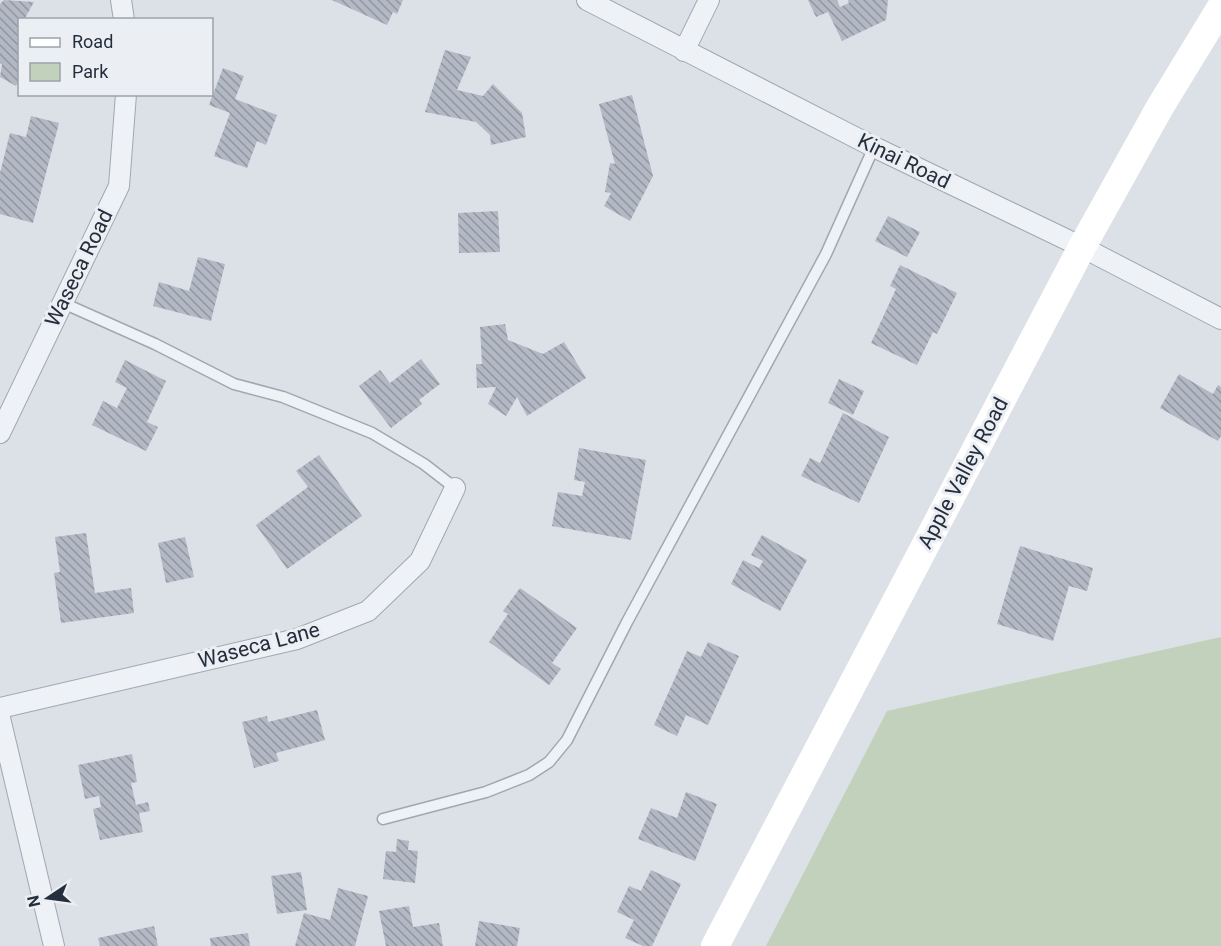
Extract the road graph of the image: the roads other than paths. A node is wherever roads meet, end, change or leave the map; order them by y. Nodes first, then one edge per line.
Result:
1 (121, 0) edge
2 (587, 0) edge
3 (710, 0) edge
4 (1221, 7) edge
5 (124, 18) edge
6 (684, 51) junction
7 (126, 96) edge
8 (874, 147) junction
9 (1082, 247) junction
10 (63, 303) junction
11 (1221, 319) edge
12 (0, 433) edge
13 (455, 488) joint
14 (0, 708) edge
15 (0, 718) edge
16 (383, 819) dead end
17 (54, 946) edge
18 (715, 946) edge

1 - 5 street
2 - 6 street, Kinai Road
3 - 6 street
4 - 9 main road, Apple Valley Road
6 - 8 street, Kinai Road
7 - 10 street, Waseca Road
8 - 9 street, Kinai Road
8 - 16 lane
9 - 11 street, Kinai Road
9 - 18 main road, Apple Valley Road
10 - 12 street, Waseca Road
10 - 13 lane
13 - 14 street, Waseca Lane
15 - 17 street

